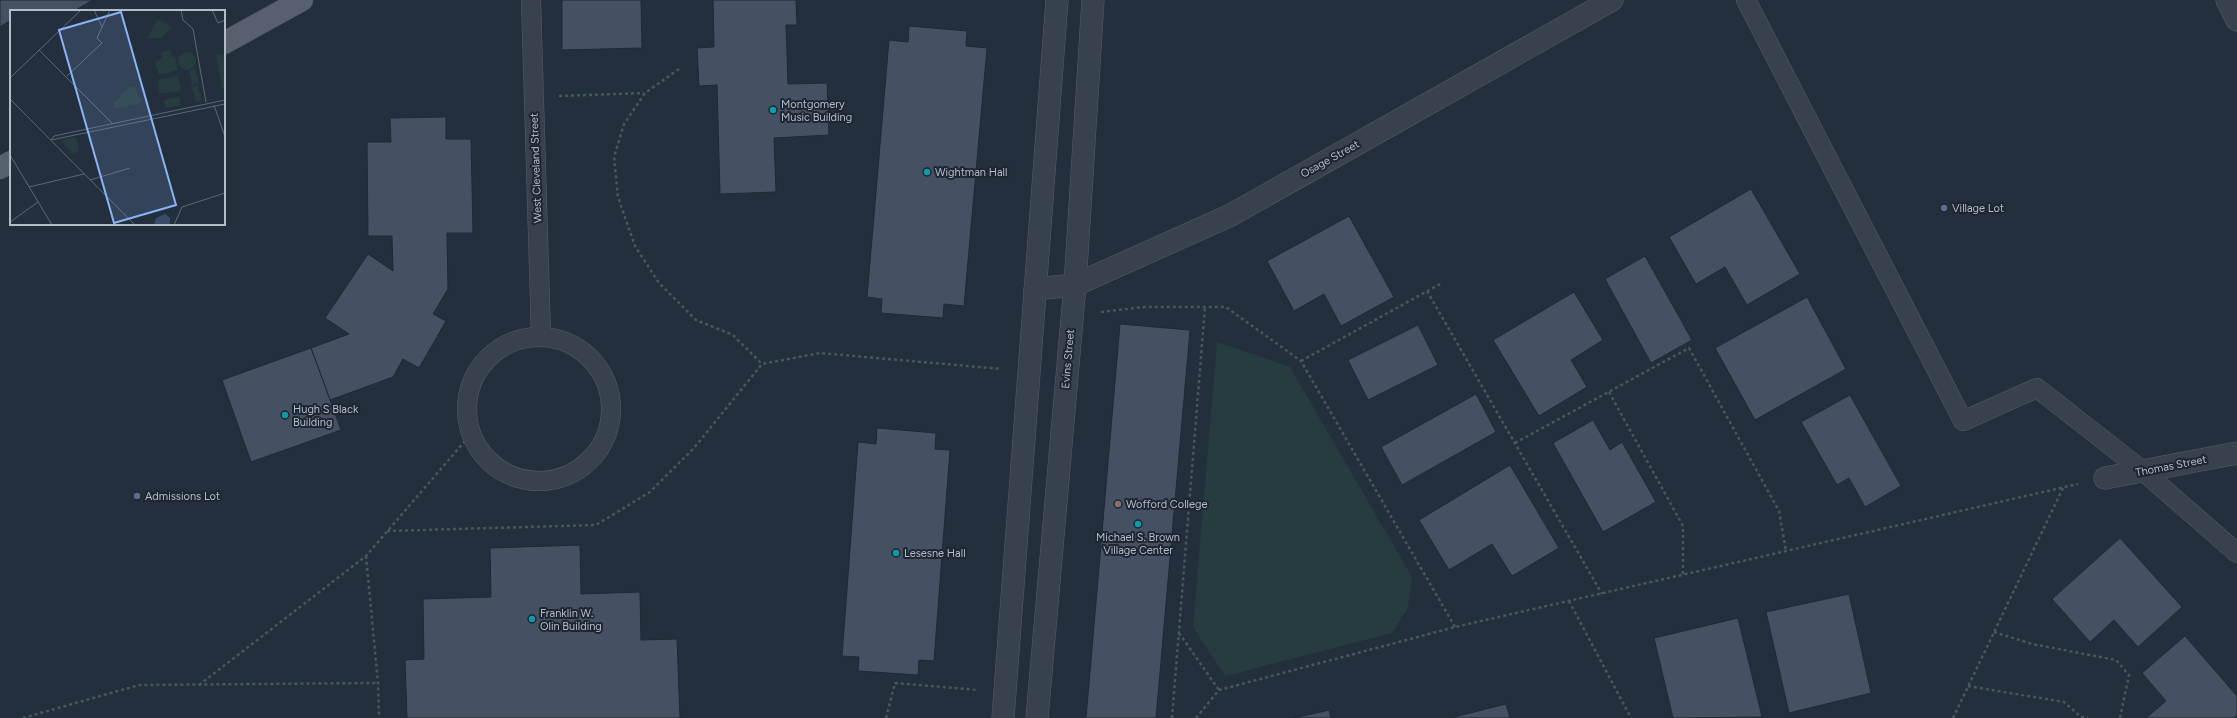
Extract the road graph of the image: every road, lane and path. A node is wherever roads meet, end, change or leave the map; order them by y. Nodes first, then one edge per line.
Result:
1 (302, 0) edge
2 (531, 0) edge
3 (1057, 0) edge
4 (1093, 0) edge
5 (1612, 0) edge
6 (1746, 0) edge
7 (2227, 0) edge
8 (2237, 20) edge
9 (225, 42) edge
10 (679, 69) dead end
11 (645, 93) junction
12 (534, 98) junction
13 (10, 163) edge
14 (0, 168) edge
15 (1442, 283) dead end
16 (1075, 285) junction
17 (1035, 289) junction
18 (1427, 291) junction
19 (1205, 307) junction
20 (1072, 314) junction
21 (541, 336) junction
22 (1301, 361) junction
23 (762, 364) junction
24 (1002, 369) dead end
25 (1609, 392) junction
26 (471, 434) junction
27 (1515, 443) junction
28 (2237, 453) edge
29 (2143, 471) junction
30 (2105, 478) joint
31 (2063, 487) junction
32 (387, 531) junction
33 (1786, 551) junction
34 (2237, 553) edge
35 (366, 556) junction
36 (1683, 575) junction
37 (1602, 594) junction
38 (1569, 601) junction
39 (1455, 627) junction
40 (1994, 632) junction
41 (1179, 633) junction
42 (378, 683) junction
43 (200, 685) junction
44 (1968, 686) junction
45 (982, 690) dead end
46 (1219, 690) junction
47 (23, 718) edge
48 (379, 718) edge
49 (886, 718) edge
50 (1004, 718) edge
51 (1037, 718) edge
52 (1172, 718) edge
53 (1196, 718) edge
54 (1631, 718) edge
55 (1953, 718) edge
56 (2088, 718) edge
57 (2120, 718) edge

1 - 9 main road
2 - 12 lane, West Cleveland Street
3 - 17 street
4 - 16 street, Evins Street
5 - 16 street, Osage Street
6 - 29 lane
7 - 8 street
10 - 11 path
11 - 12 path
11 - 23 path
12 - 21 lane, West Cleveland Street
13 - 14 main road
15 - 18 path
16 - 17 street, Osage Street
16 - 20 street, Evins Street
17 - 50 street
18 - 22 path
18 - 27 path
19 - 20 path
19 - 22 path
19 - 41 path
20 - 51 street, Evins Street
21 - 26 lane
21 - 26 lane
22 - 39 path
23 - 24 path
23 - 32 path
25 - 27 path
25 - 33 path
25 - 36 path
26 - 32 path
27 - 37 path
28 - 29 street, Thomas Street
29 - 30 street, Thomas Street
29 - 34 lane
30 - 31 path
31 - 33 path
31 - 40 path
32 - 35 path
33 - 36 path
35 - 42 path
35 - 43 path
36 - 37 path
37 - 38 path
38 - 39 path
38 - 54 path
39 - 46 path
40 - 44 path
40 - 57 path
41 - 46 path
41 - 52 path
42 - 43 path
42 - 48 path
43 - 47 path
44 - 55 path
44 - 56 path
45 - 49 path
46 - 53 path

